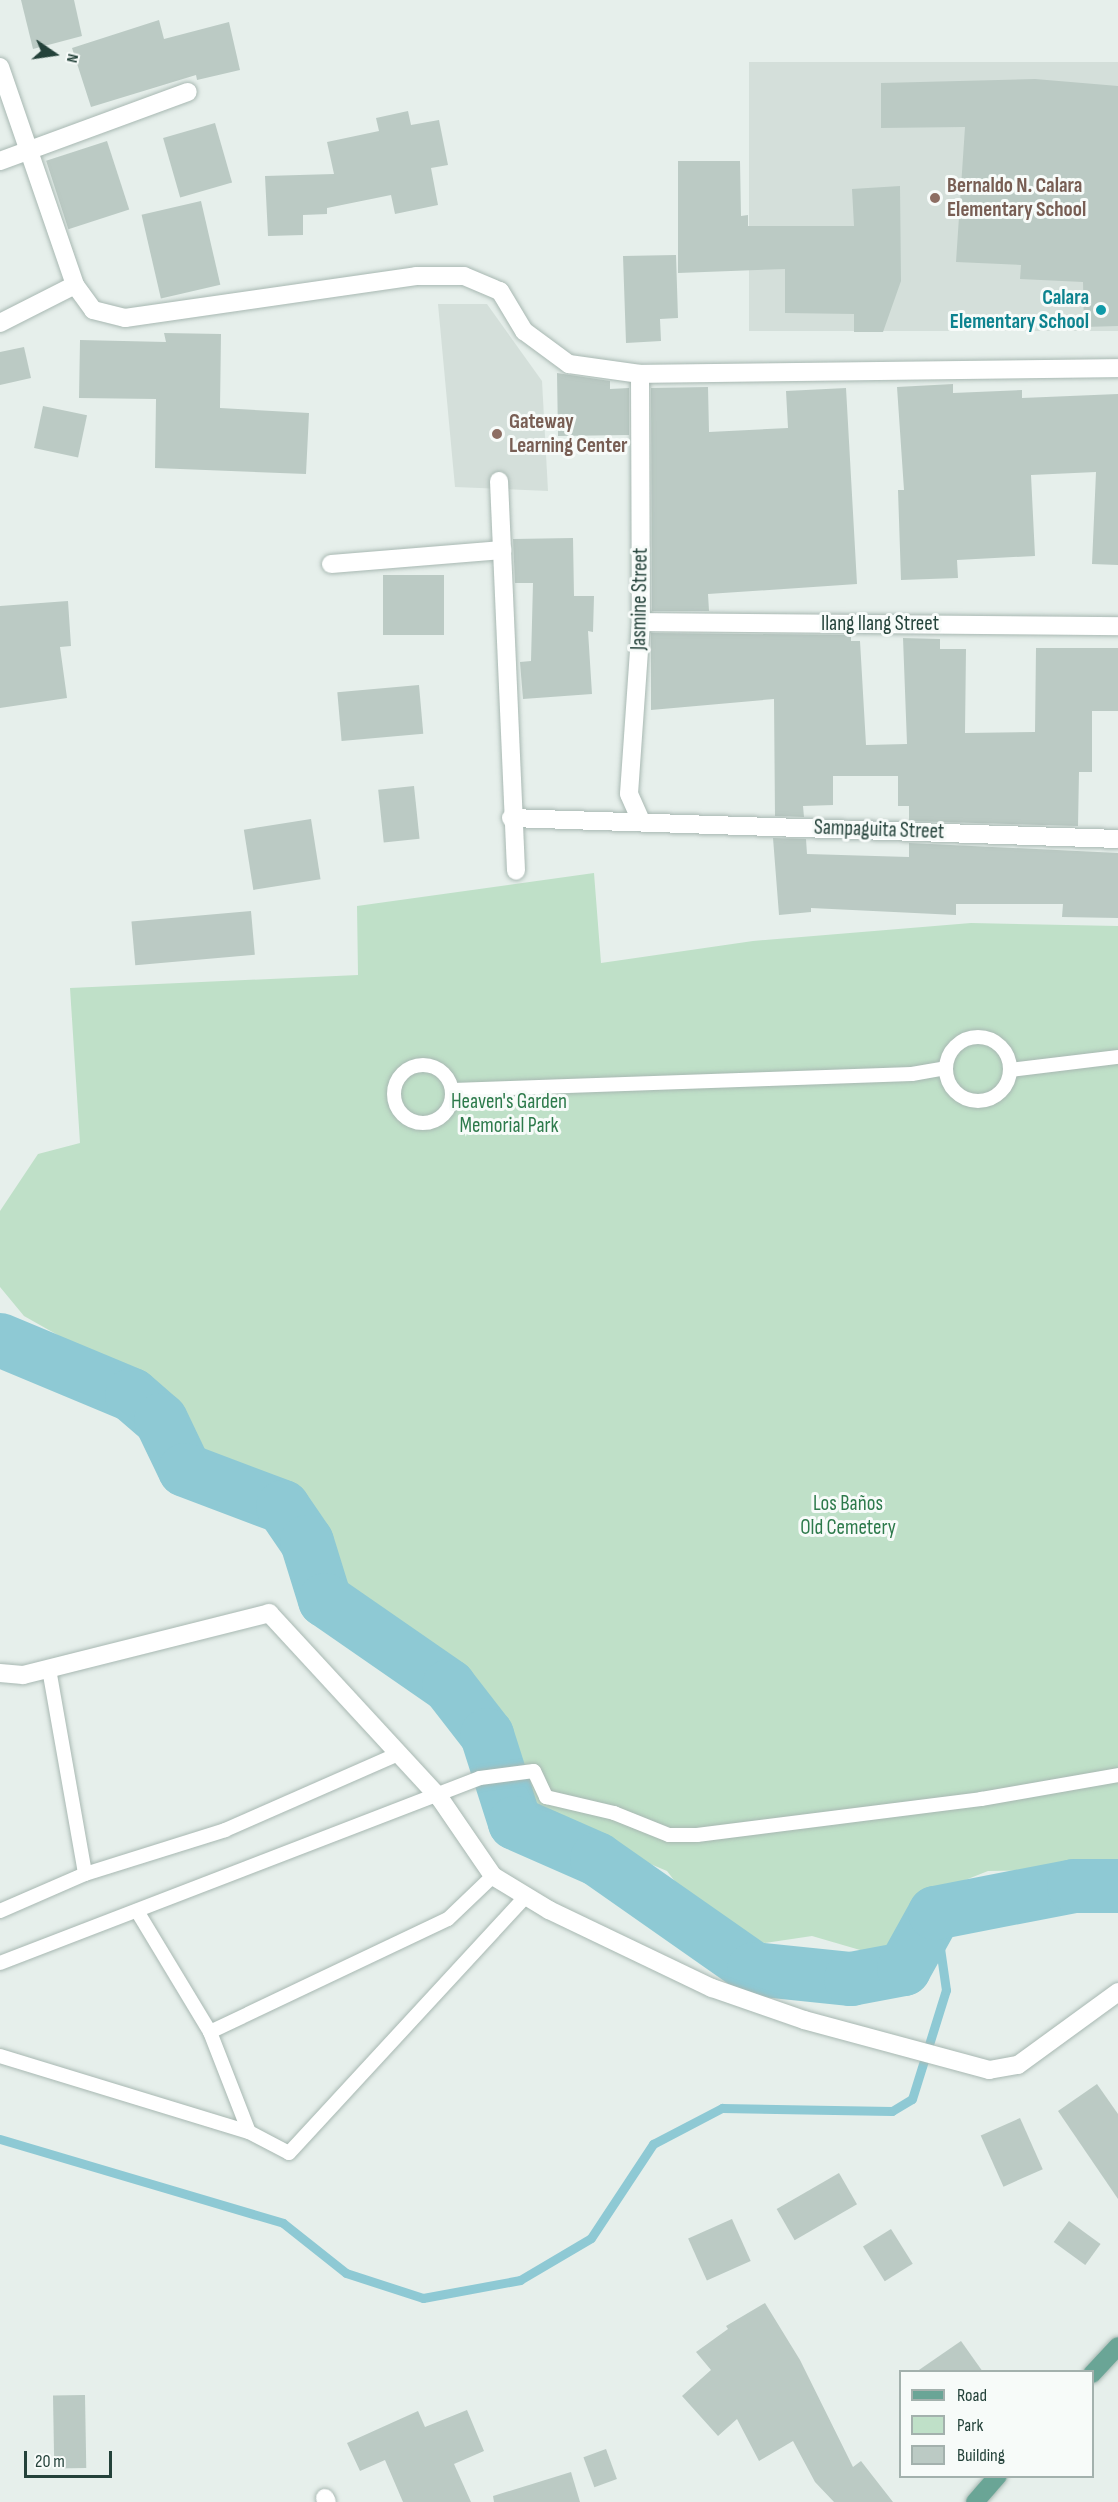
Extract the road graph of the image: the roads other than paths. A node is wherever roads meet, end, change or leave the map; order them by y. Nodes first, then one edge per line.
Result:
1 (0, 67) edge
2 (188, 92) dead end
3 (27, 152) junction
4 (0, 161) edge
5 (75, 285) junction
6 (0, 323) edge
7 (1118, 368) edge
8 (640, 374) junction
9 (499, 481) dead end
10 (502, 550) junction
11 (330, 564) dead end
12 (641, 622) junction
13 (1118, 626) edge
14 (512, 818) junction
15 (641, 822) junction
16 (1118, 838) edge
17 (516, 871) dead end
18 (1118, 1057) edge
19 (945, 1068) junction
20 (1010, 1070) junction
21 (453, 1090) junction
22 (49, 1669) junction
23 (0, 1672) edge
24 (396, 1755) junction
25 (1118, 1775) edge
26 (438, 1797) junction
27 (85, 1874) junction
28 (493, 1876) junction
29 (526, 1896) junction
30 (0, 1911) edge
31 (137, 1911) junction
32 (0, 1963) edge
33 (1118, 1992) edge
34 (210, 2032) junction
35 (0, 2056) edge
36 (249, 2132) junction
37 (1118, 2346) edge
38 (1094, 2372) edge
39 (996, 2478) edge
40 (975, 2502) edge

1 - 3 street
2 - 3 street
3 - 4 street
3 - 5 street
5 - 6 street
5 - 8 street
7 - 8 street
8 - 12 street, Jasmine Street
9 - 10 street
10 - 11 street
10 - 14 street
12 - 13 street, Ilang Ilang Street
12 - 15 street, Jasmine Street
14 - 15 street, Sampaguita Street
14 - 17 street
15 - 16 street, Sampaguita Street
18 - 20 lane
19 - 20 lane
19 - 20 lane
19 - 21 lane
21 - 21 lane
22 - 23 street
22 - 24 street
22 - 27 lane
24 - 26 street
24 - 27 lane
25 - 26 lane
26 - 28 street
26 - 31 lane
27 - 30 lane
28 - 29 street
28 - 34 lane
29 - 33 street
29 - 36 lane
31 - 32 lane
31 - 34 lane
34 - 36 lane
35 - 36 lane
37 - 38 main road
39 - 40 main road

